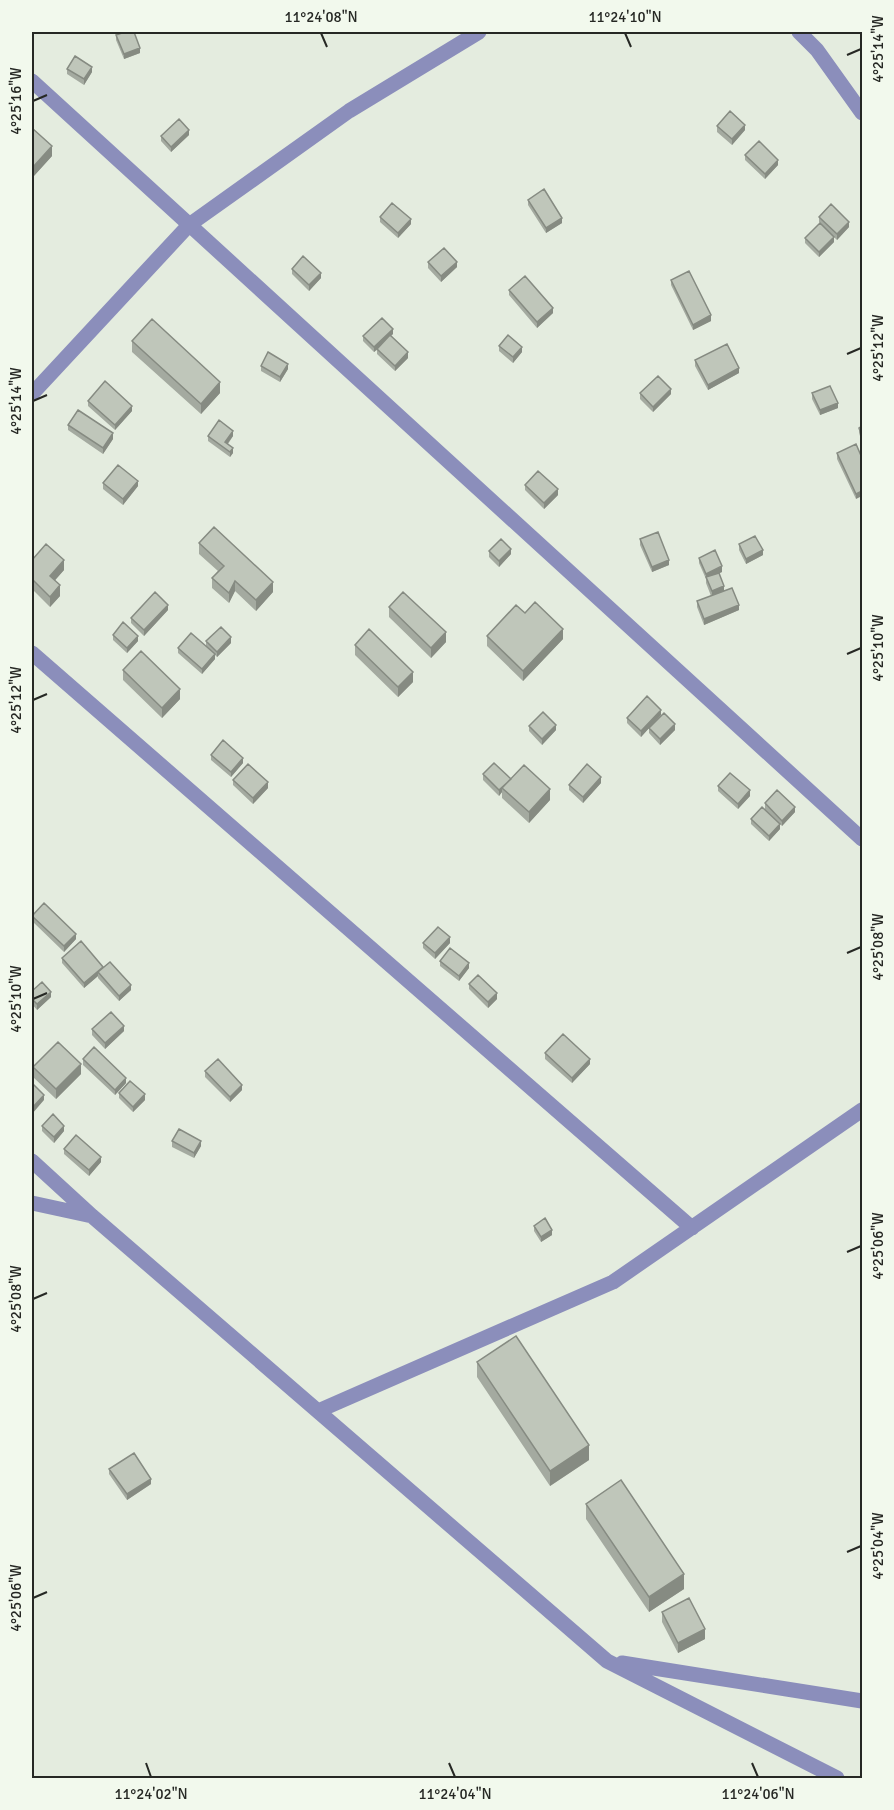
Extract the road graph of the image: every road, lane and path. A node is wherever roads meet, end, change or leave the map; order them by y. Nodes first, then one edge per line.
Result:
1 (479, 32) edge
2 (799, 32) edge
3 (32, 81) edge
4 (862, 113) edge
5 (189, 225) junction
6 (32, 394) edge
7 (32, 653) edge
8 (862, 839) edge
9 (862, 1110) edge
10 (32, 1161) edge
11 (32, 1203) edge
12 (92, 1216) junction
13 (692, 1228) junction
14 (318, 1411) junction
15 (607, 1661) junction
16 (862, 1701) edge
17 (837, 1779) edge

1 - 5 street
2 - 4 street
3 - 5 street
5 - 6 street
5 - 8 street
7 - 13 street
9 - 13 street
10 - 12 street
11 - 12 street
12 - 14 street
13 - 14 street
14 - 15 street
15 - 16 street
15 - 17 street

